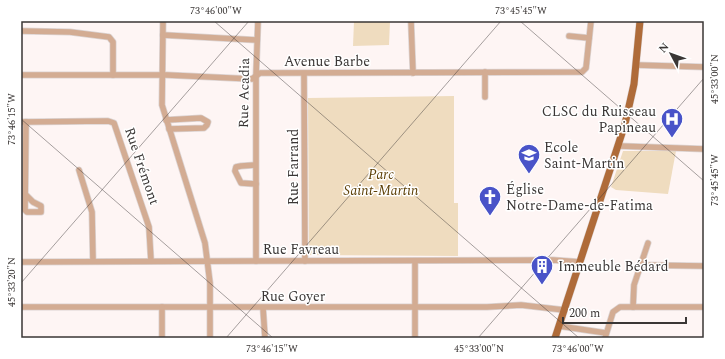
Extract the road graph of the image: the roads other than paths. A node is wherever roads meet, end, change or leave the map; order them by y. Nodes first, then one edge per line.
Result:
1 (163, 21) edge
2 (258, 21) edge
3 (411, 21) edge
4 (591, 21) edge
5 (640, 21) edge
6 (21, 31) edge
7 (163, 35) junction
8 (569, 36) dead end
9 (589, 38) junction
10 (257, 40) junction
11 (636, 64) junction
12 (704, 67) edge
13 (485, 72) junction
14 (413, 73) junction
15 (304, 74) junction
16 (21, 75) edge
17 (113, 75) junction
18 (162, 75) junction
19 (256, 76) junction
20 (485, 97) dead end
21 (166, 120) junction
22 (24, 122) edge
23 (169, 129) junction
24 (619, 146) junction
25 (704, 149) edge
26 (255, 165) junction
27 (79, 170) dead end
28 (256, 184) junction
29 (25, 194) dead end
30 (648, 242) dead end
31 (93, 261) junction
32 (151, 261) junction
33 (208, 261) junction
34 (256, 261) junction
35 (305, 261) junction
36 (415, 261) junction
37 (21, 262) edge
38 (580, 262) junction
39 (640, 265) junction
40 (704, 266) edge
41 (21, 307) edge
42 (162, 307) junction
43 (210, 307) junction
44 (415, 307) junction
45 (633, 307) junction
46 (704, 307) edge
47 (263, 308) junction
48 (564, 310) junction
49 (559, 326) junction
50 (605, 335) edge
51 (162, 338) edge
52 (210, 338) edge
53 (264, 338) edge
54 (415, 338) edge
55 (555, 338) edge

1 - 7 street
2 - 10 street, Rue Acadia
3 - 14 street
4 - 9 street, Avenue Barbe
5 - 11 main road
6 - 17 street
7 - 10 street
7 - 18 street
8 - 9 street
9 - 13 street, Avenue Barbe
10 - 19 street, Rue Acadia
11 - 12 street
11 - 24 main road
13 - 14 street, Avenue Barbe
13 - 20 street
14 - 15 street, Avenue Barbe
15 - 19 street, Avenue Barbe
15 - 35 street, Rue Farrand
16 - 17 street, Avenue Barbe
17 - 18 street, Avenue Barbe
18 - 19 street, Avenue Barbe
18 - 21 street
19 - 26 street, Rue Acadia
21 - 23 street
21 - 23 street
22 - 29 street
22 - 32 street, Rue Frémont
23 - 33 street
24 - 25 street
24 - 38 main road
26 - 28 street, Rue Acadia
26 - 28 street
27 - 31 street
28 - 34 street, Rue Acadia
30 - 39 street
31 - 32 street, Rue Favreau
31 - 37 street, Rue Favreau
32 - 33 street, Rue Favreau
33 - 34 street, Rue Favreau
33 - 43 street
34 - 35 street, Rue Favreau
35 - 36 street, Rue Favreau
36 - 38 street, Rue Favreau
36 - 44 street
38 - 48 main road
39 - 40 street
39 - 45 street
41 - 42 street, Rue Goyer
42 - 43 street, Rue Goyer
42 - 51 street
43 - 47 street, Rue Goyer
43 - 52 street
44 - 47 street, Rue Goyer
44 - 48 street, Rue Goyer
44 - 54 street
45 - 46 street
45 - 50 street
47 - 53 street
48 - 49 main road
49 - 50 street
49 - 55 main road

